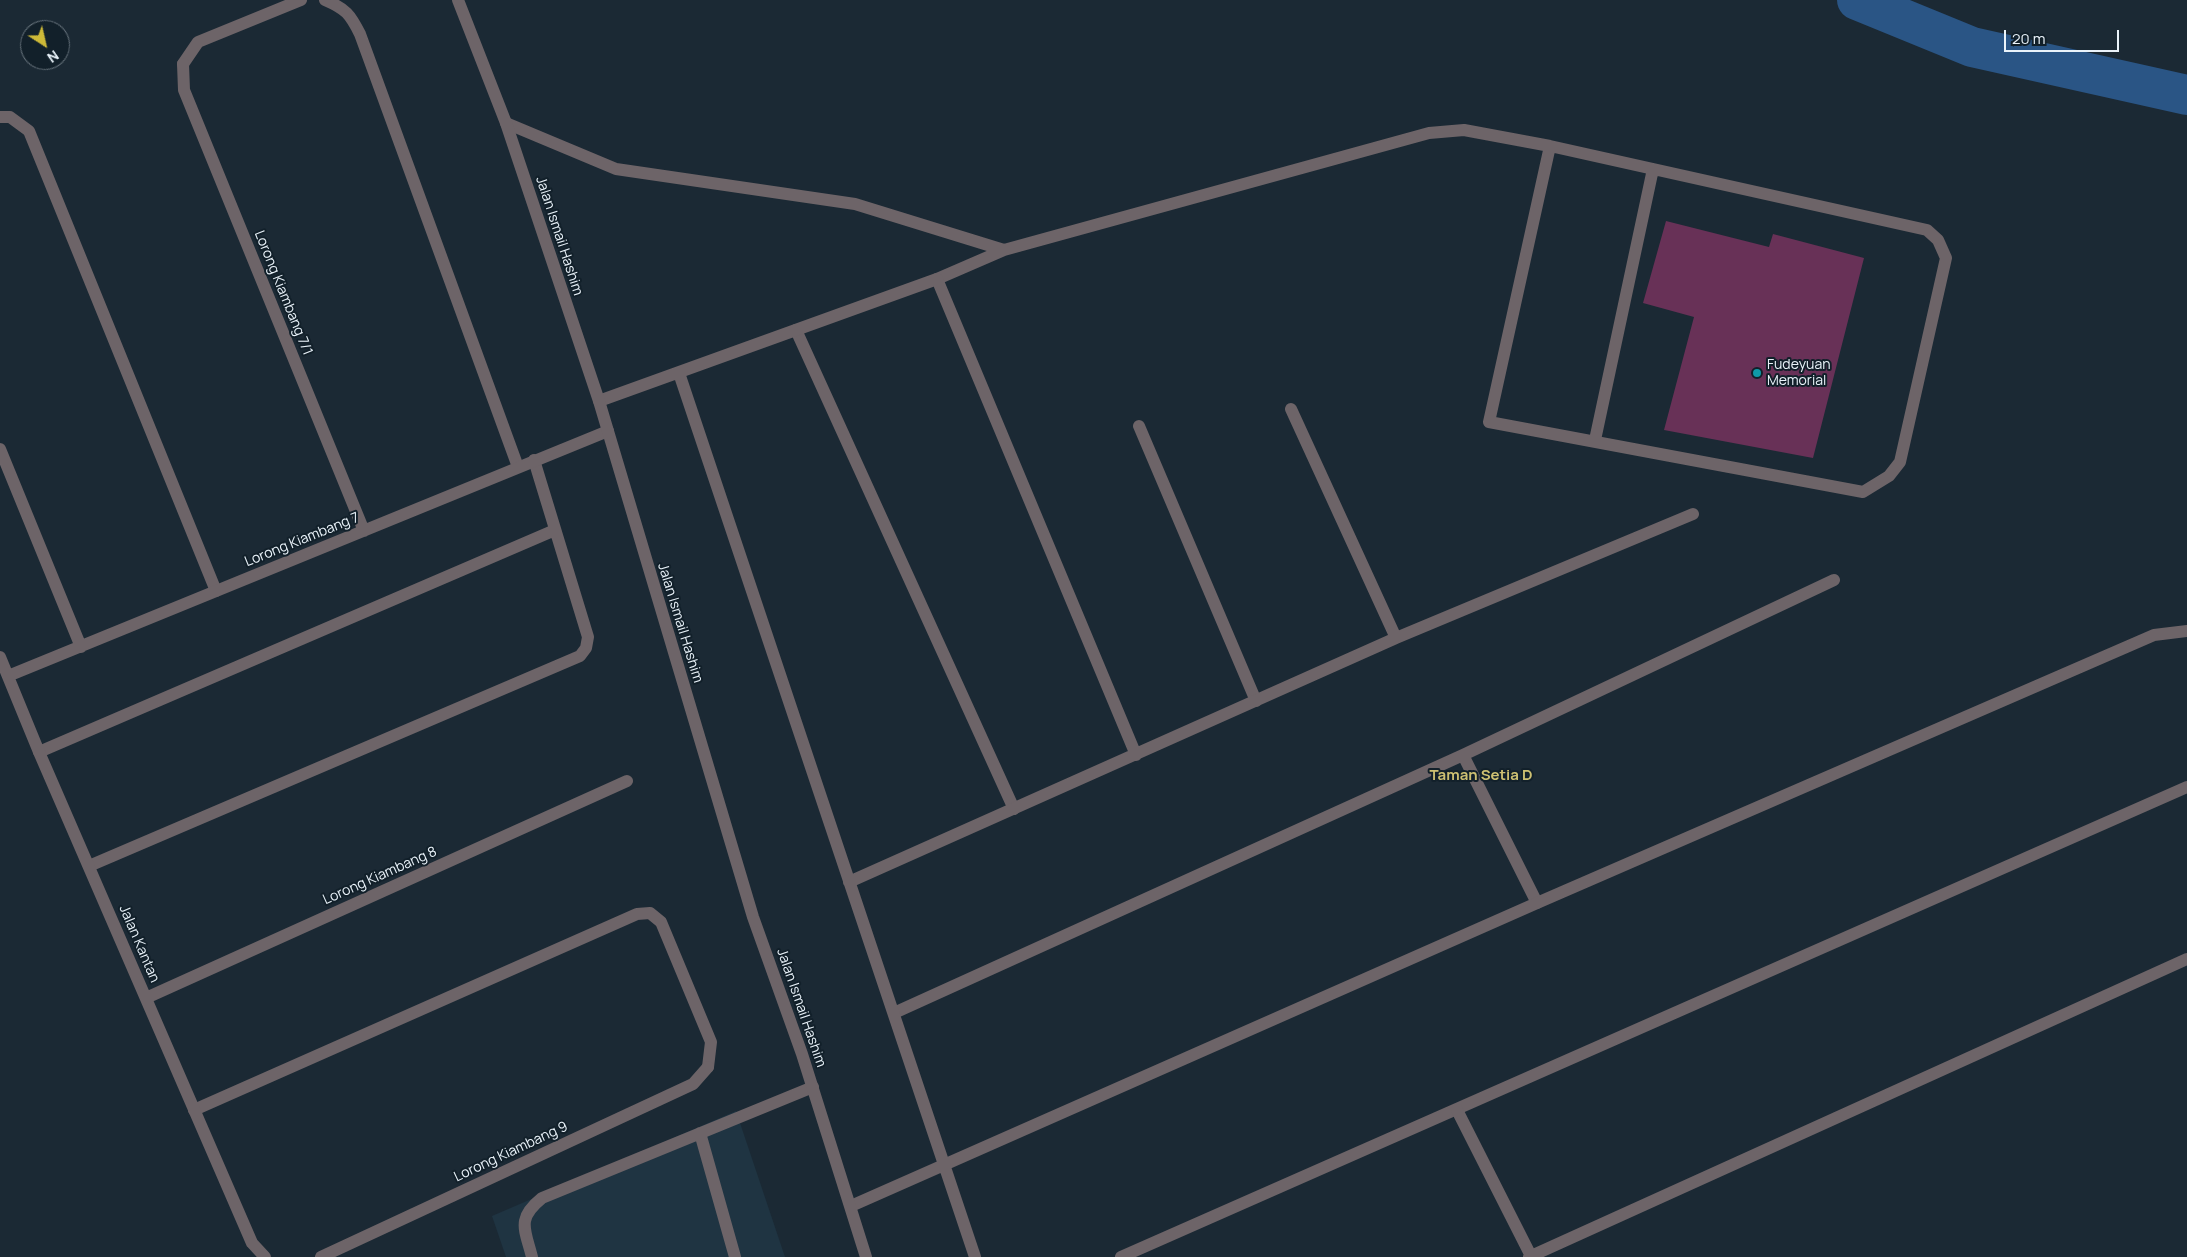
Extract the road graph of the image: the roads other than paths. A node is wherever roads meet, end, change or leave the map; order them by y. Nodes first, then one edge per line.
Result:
1 (301, 0) edge
2 (325, 0) edge
3 (458, 0) edge
4 (0, 117) edge
5 (506, 123) junction
6 (1550, 146) junction
7 (1653, 169) junction
8 (1004, 250) junction
9 (937, 279) junction
10 (796, 330) junction
11 (679, 372) junction
12 (599, 401) junction
13 (1290, 409) dead end
14 (1139, 426) dead end
15 (608, 431) junction
16 (1595, 440) junction
17 (0, 448) edge
18 (534, 460) junction
19 (518, 467) junction
20 (1694, 514) dead end
21 (555, 530) junction
22 (364, 531) junction
23 (1834, 580) dead end
24 (216, 591) junction
25 (2187, 631) edge
26 (1396, 638) junction
27 (80, 647) junction
28 (0, 657) edge
29 (8, 676) junction
30 (1256, 701) junction
31 (39, 752) junction
32 (1463, 754) junction
33 (1136, 755) junction
34 (627, 781) dead end
35 (2187, 787) edge
36 (1014, 809) junction
37 (89, 866) junction
38 (849, 882) junction
39 (1537, 903) junction
40 (2187, 959) edge
41 (146, 998) junction
42 (894, 1013) junction
43 (813, 1087) junction
44 (194, 1110) junction
45 (1457, 1110) junction
46 (700, 1133) junction
47 (945, 1164) junction
48 (851, 1206) junction
49 (1530, 1256) edge
50 (265, 1257) edge
51 (321, 1257) edge
52 (532, 1257) edge
53 (735, 1257) edge
54 (866, 1257) edge
55 (976, 1257) edge
56 (1121, 1257) edge

1 - 22 street, Lorong Kiambang 7/1
2 - 19 street
3 - 5 street, Jalan Ismail Hashim
4 - 24 street
5 - 8 street
5 - 12 street, Jalan Ismail Hashim
6 - 7 street
6 - 8 street
6 - 16 street
7 - 16 street
7 - 16 street
8 - 9 street
9 - 10 street
9 - 33 street
10 - 11 street
10 - 36 street
11 - 12 street
11 - 38 street
12 - 15 street, Jalan Ismail Hashim
13 - 26 street
14 - 30 street
15 - 18 street, Lorong Kiambang 7
15 - 43 street, Jalan Ismail Hashim
17 - 27 street
18 - 19 street, Lorong Kiambang 7
18 - 21 street
19 - 22 street, Lorong Kiambang 7
20 - 26 street
21 - 31 street
21 - 37 street
22 - 24 street, Lorong Kiambang 7
23 - 32 street
24 - 27 street, Lorong Kiambang 7
25 - 39 street
26 - 30 street
27 - 29 street, Lorong Kiambang 7
28 - 29 street, Jalan Kantan
29 - 31 street, Jalan Kantan
30 - 33 street
31 - 37 street, Jalan Kantan
32 - 39 street
32 - 42 street
33 - 36 street
34 - 41 street, Lorong Kiambang 8
35 - 45 street
36 - 38 street
37 - 41 street, Jalan Kantan
38 - 42 street
39 - 47 street
40 - 49 street
41 - 44 street, Jalan Kantan
42 - 47 street
43 - 46 street
43 - 48 street, Jalan Ismail Hashim
44 - 50 street, Jalan Kantan
44 - 51 street, Lorong Kiambang 9
45 - 49 street
45 - 56 street
46 - 52 street
46 - 53 street
47 - 48 street
47 - 55 street
48 - 54 street, Jalan Ismail Hashim

